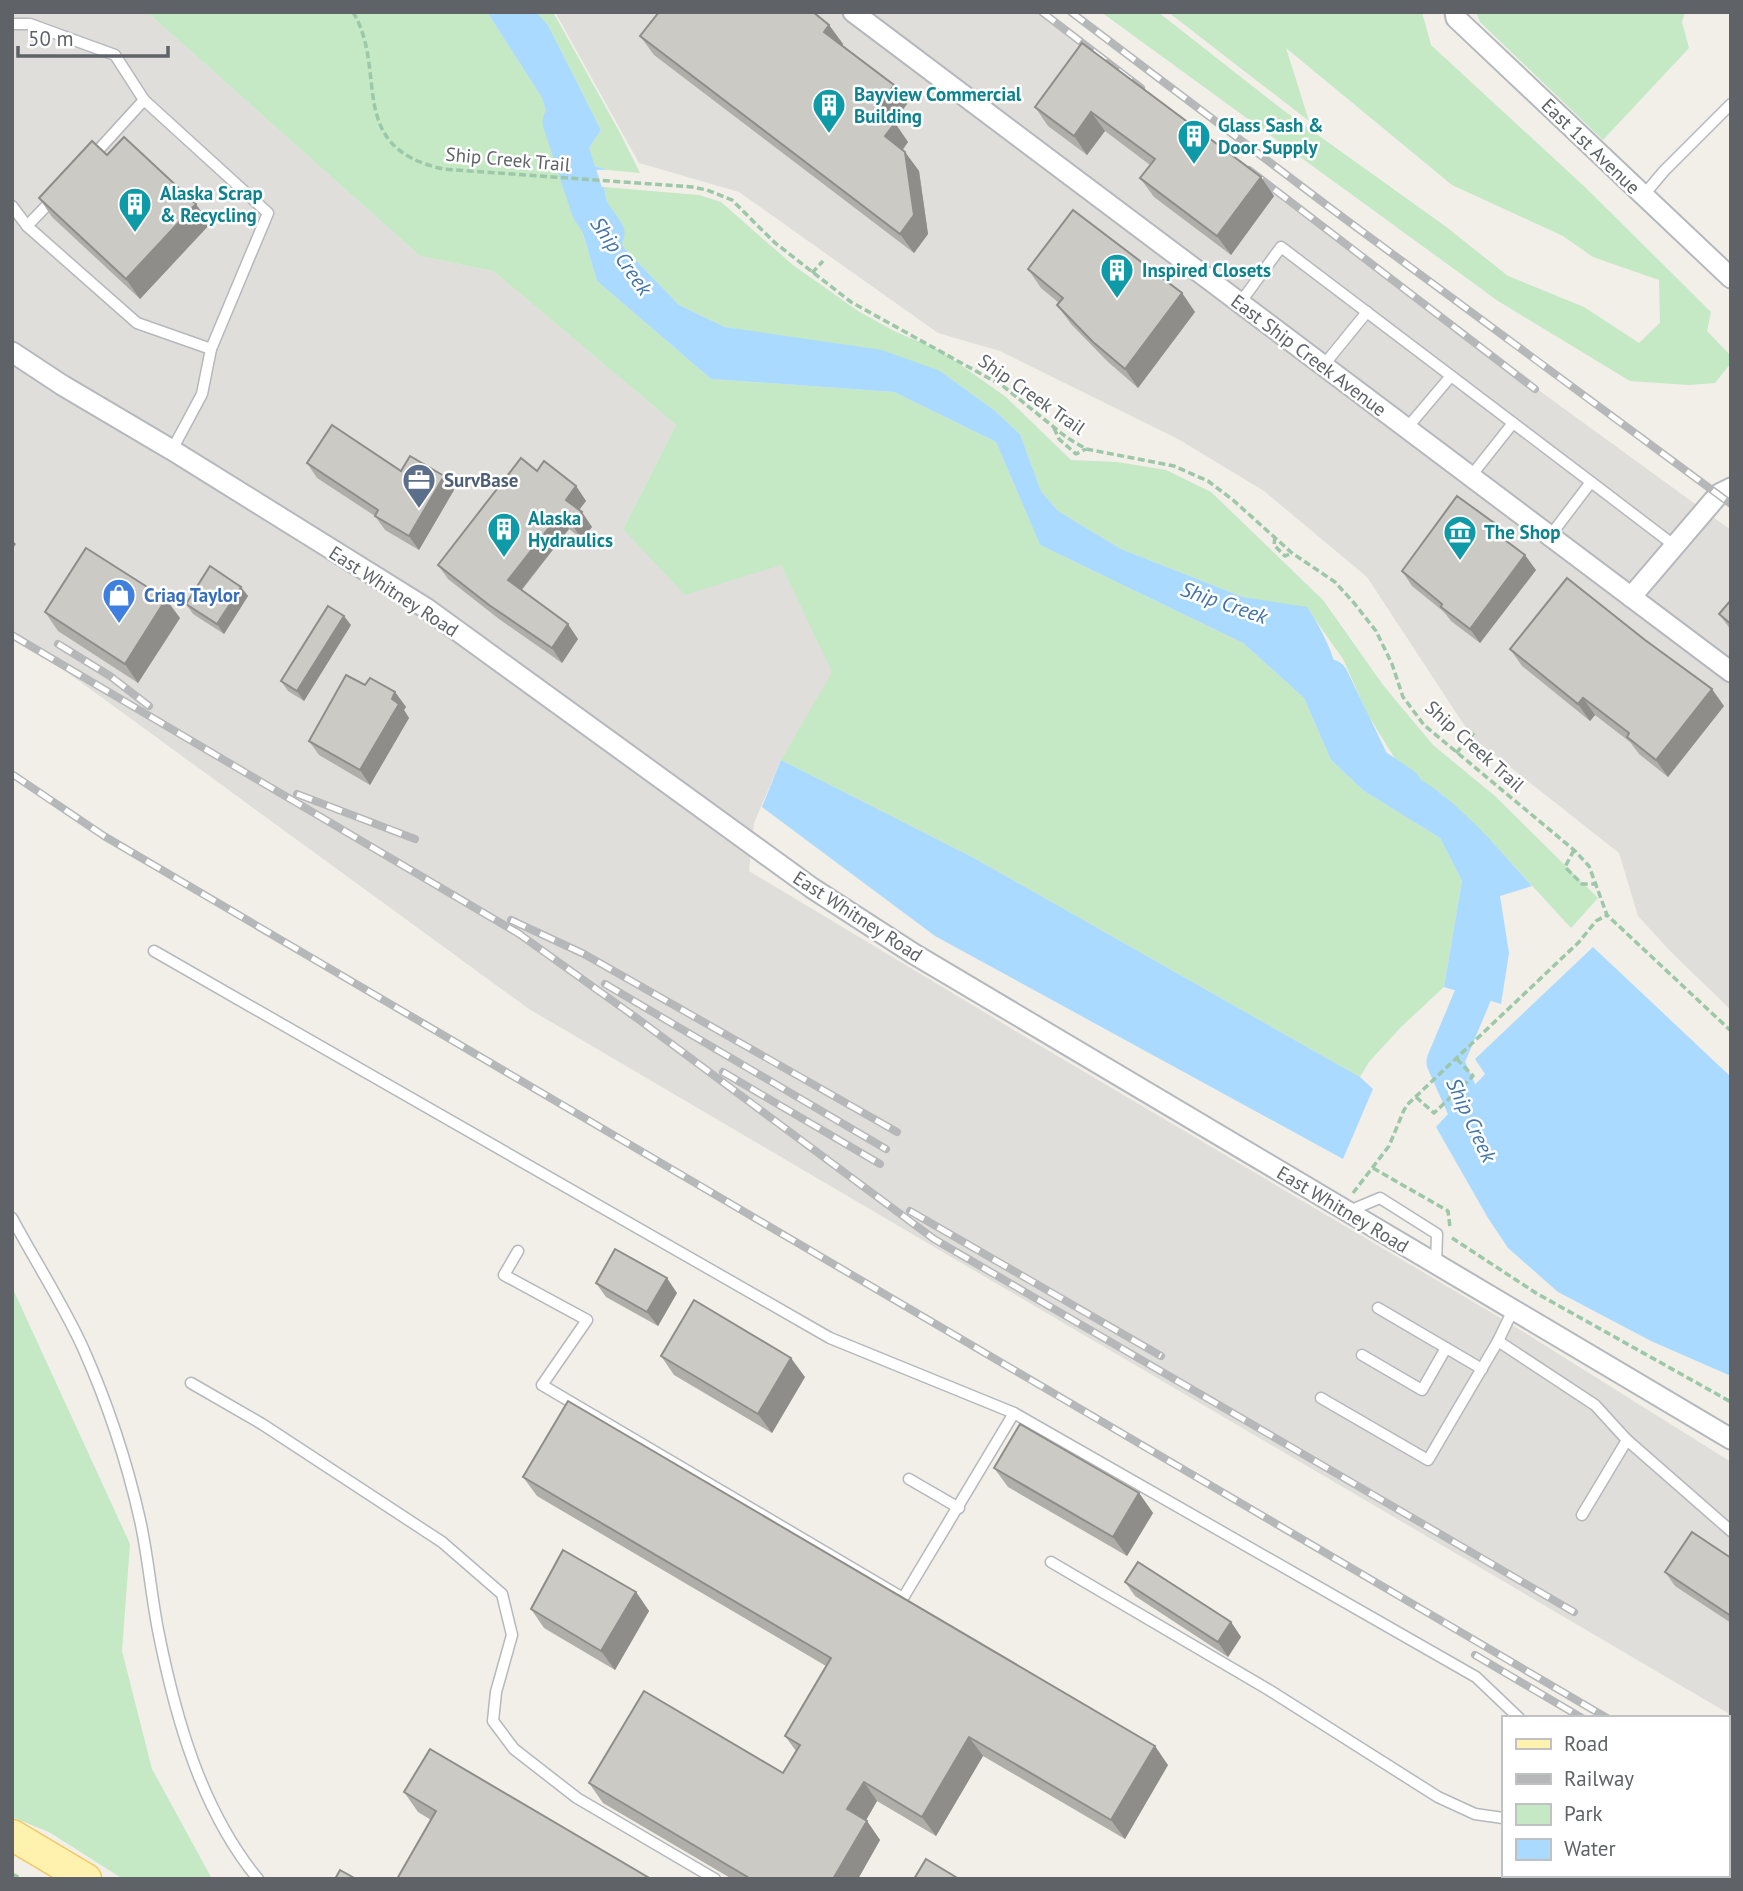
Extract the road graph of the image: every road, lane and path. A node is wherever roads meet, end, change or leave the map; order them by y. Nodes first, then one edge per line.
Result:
1 (353, 12) edge
2 (853, 12) edge
3 (1455, 12) edge
4 (12, 24) edge
5 (144, 100) junction
6 (1731, 104) edge
7 (81, 168) edge
8 (63, 187) edge
9 (1643, 197) junction
10 (12, 206) edge
11 (27, 226) junction
12 (823, 261) dead end
13 (812, 273) junction
14 (1731, 278) edge
15 (1240, 303) junction
16 (1367, 312) junction
17 (211, 349) junction
18 (12, 352) edge
19 (1324, 366) junction
20 (1451, 376) junction
21 (1513, 423) junction
22 (1053, 426) junction
23 (1407, 428) junction
24 (1086, 449) junction
25 (172, 450) junction
26 (1471, 476) junction
27 (1591, 482) junction
28 (1731, 488) edge
29 (1550, 536) junction
30 (1275, 537) junction
31 (1675, 546) junction
32 (1292, 553) junction
33 (1631, 597) junction
34 (1731, 673) edge
35 (1474, 733) dead end
36 (1456, 753) junction
37 (1574, 850) junction
38 (1597, 884) junction
39 (1607, 915) junction
40 (154, 951) dead end
41 (1731, 1031) edge
42 (1457, 1058) junction
43 (1416, 1097) junction
44 (1373, 1168) junction
45 (1344, 1210) junction
46 (12, 1218) edge
47 (518, 1251) dead end
48 (1436, 1265) junction
49 (1378, 1308) dead end
50 (1513, 1310) junction
51 (1498, 1341) junction
52 (1446, 1348) junction
53 (1362, 1355) dead end
54 (1482, 1369) junction
55 (191, 1383) dead end
56 (1321, 1398) dead end
57 (1731, 1402) edge
58 (1014, 1413) junction
59 (1731, 1438) edge
60 (1627, 1440) junction
61 (909, 1479) dead end
62 (959, 1507) junction
63 (1581, 1515) dead end
64 (1731, 1531) edge
65 (1051, 1562) dead end
66 (1517, 1716) edge
67 (1502, 1818) edge
68 (12, 1835) edge
69 (12, 1874) edge
70 (22, 1879) edge
71 (86, 1879) edge
72 (258, 1879) edge
73 (715, 1879) edge

1 - 13 path, Ship Creek Trail
2 - 15 street, East Ship Creek Avenue
3 - 9 street, East 1st Avenue
4 - 5 lane
5 - 7 lane
5 - 17 lane
6 - 9 lane
8 - 11 lane
9 - 14 street, East 1st Avenue
10 - 11 lane
11 - 17 lane
12 - 13 path
13 - 22 path, Ship Creek Trail
15 - 16 lane
15 - 19 street, East Ship Creek Avenue
16 - 19 lane
16 - 20 lane
17 - 25 lane
18 - 25 street, East Whitney Road
19 - 23 street, East Ship Creek Avenue
20 - 21 lane
20 - 23 lane
21 - 26 lane
21 - 27 lane
22 - 24 path, Ship Creek Trail
22 - 24 path
23 - 26 street, East Ship Creek Avenue
24 - 30 path, Ship Creek Trail
25 - 45 street, East Whitney Road
26 - 29 street, East Ship Creek Avenue
27 - 29 lane
27 - 31 lane
28 - 31 street
29 - 33 street, East Ship Creek Avenue
30 - 32 path, Ship Creek Trail
30 - 32 path
31 - 33 street
32 - 36 path, Ship Creek Trail
33 - 34 street, East Ship Creek Avenue
35 - 36 path
36 - 37 path, Ship Creek Trail
37 - 38 path, Ship Creek Trail
37 - 38 path
38 - 39 path, Ship Creek Trail
39 - 41 path, Ship Creek Trail
39 - 42 path
40 - 58 lane
42 - 43 path
42 - 43 path
43 - 44 path
44 - 45 path
44 - 57 path
45 - 48 street, East Whitney Road
45 - 48 lane
46 - 72 lane
47 - 62 lane
48 - 50 street, East Whitney Road
49 - 52 lane
50 - 51 lane
50 - 59 street, East Whitney Road
51 - 54 lane
51 - 60 lane
52 - 53 lane
52 - 54 lane
54 - 56 lane
55 - 73 lane
58 - 62 lane
58 - 66 lane
60 - 63 lane
60 - 64 lane
61 - 62 lane
65 - 67 lane
68 - 71 main road
69 - 70 path

